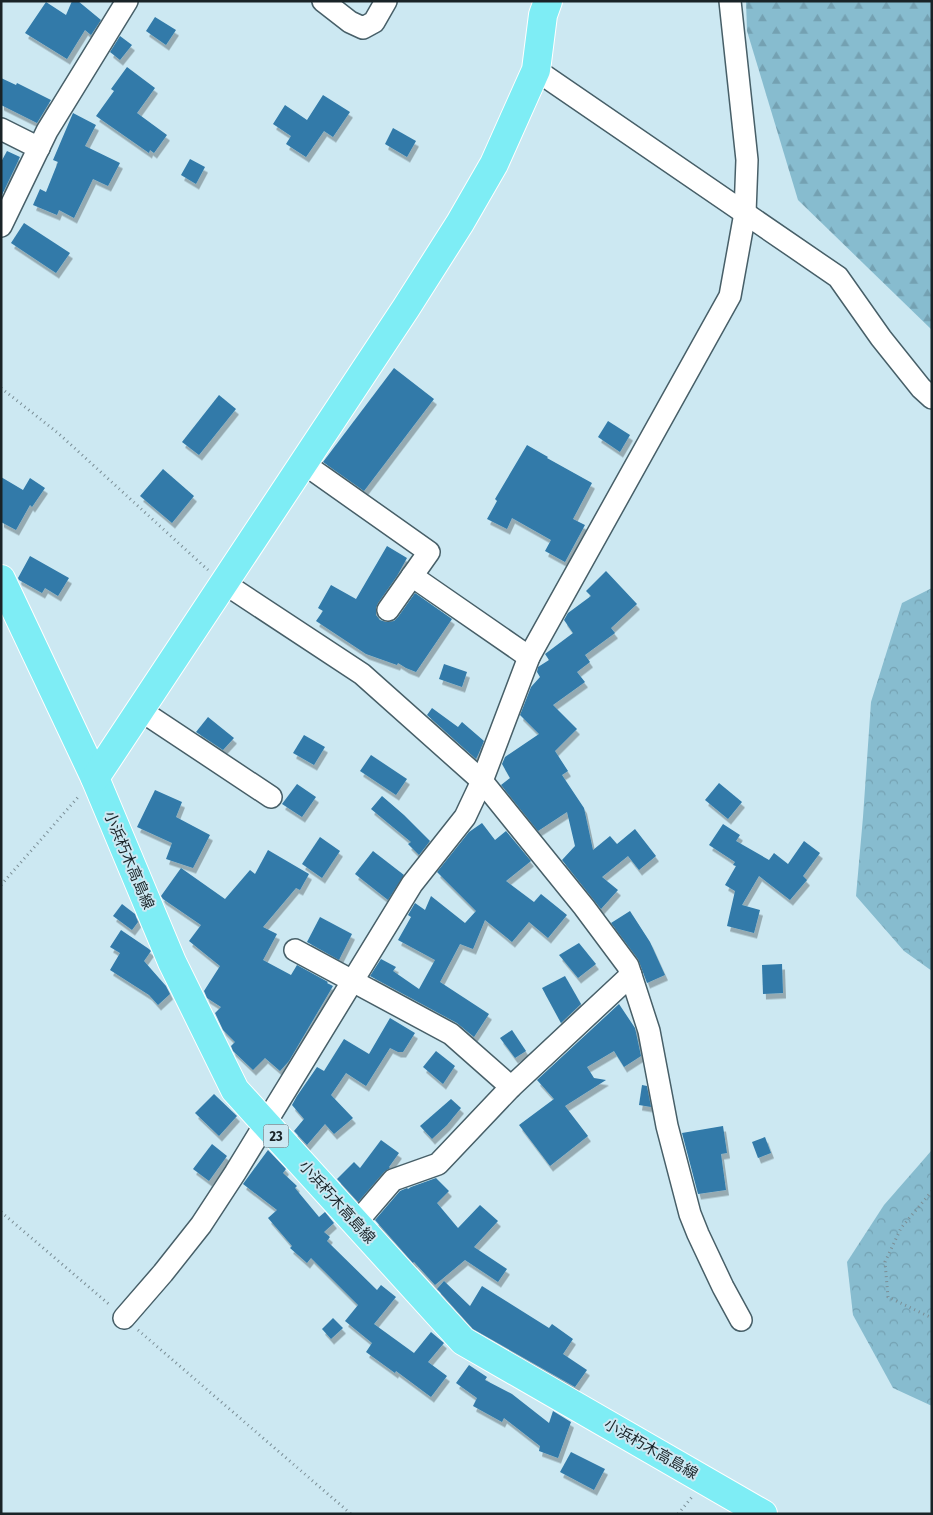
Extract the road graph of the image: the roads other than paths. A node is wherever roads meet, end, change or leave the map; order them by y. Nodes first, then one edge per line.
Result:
1 (127, 1) edge
2 (323, 1) edge
3 (386, 1) edge
4 (548, 1) edge
5 (730, 1) edge
6 (536, 70) junction
7 (1, 129) edge
8 (39, 148) junction
9 (745, 213) junction
10 (1, 226) edge
11 (932, 398) edge
12 (304, 463) junction
13 (412, 576) junction
14 (1, 579) edge
15 (224, 583) junction
16 (388, 610) dead end
17 (530, 657) junction
18 (140, 710) junction
19 (95, 778) junction
20 (482, 781) junction
21 (271, 797) dead end
22 (294, 950) dead end
23 (631, 975) junction
24 (353, 981) junction
25 (511, 1087) junction
26 (265, 1124) junction
27 (356, 1223) junction
28 (124, 1318) road end
29 (742, 1320) dead end
30 (763, 1514) edge

1 - 8 street
2 - 3 street
4 - 6 main road
5 - 9 street
6 - 9 street
6 - 12 main road
7 - 8 street
8 - 10 street
9 - 11 street
9 - 17 street
12 - 13 street
12 - 15 main road
13 - 16 street
13 - 17 street
14 - 19 main road, 小浜朽木高島線 / 23
15 - 18 main road
15 - 20 street
17 - 20 street
18 - 19 main road
18 - 21 street
19 - 26 main road, 小浜朽木高島線 / 23
20 - 23 street
20 - 24 street
22 - 24 street
23 - 25 street
23 - 29 street
24 - 25 street
24 - 26 street
25 - 27 street
26 - 27 main road, 小浜朽木高島線 / 23
26 - 28 street
27 - 30 main road, 小浜朽木高島線 / 23

